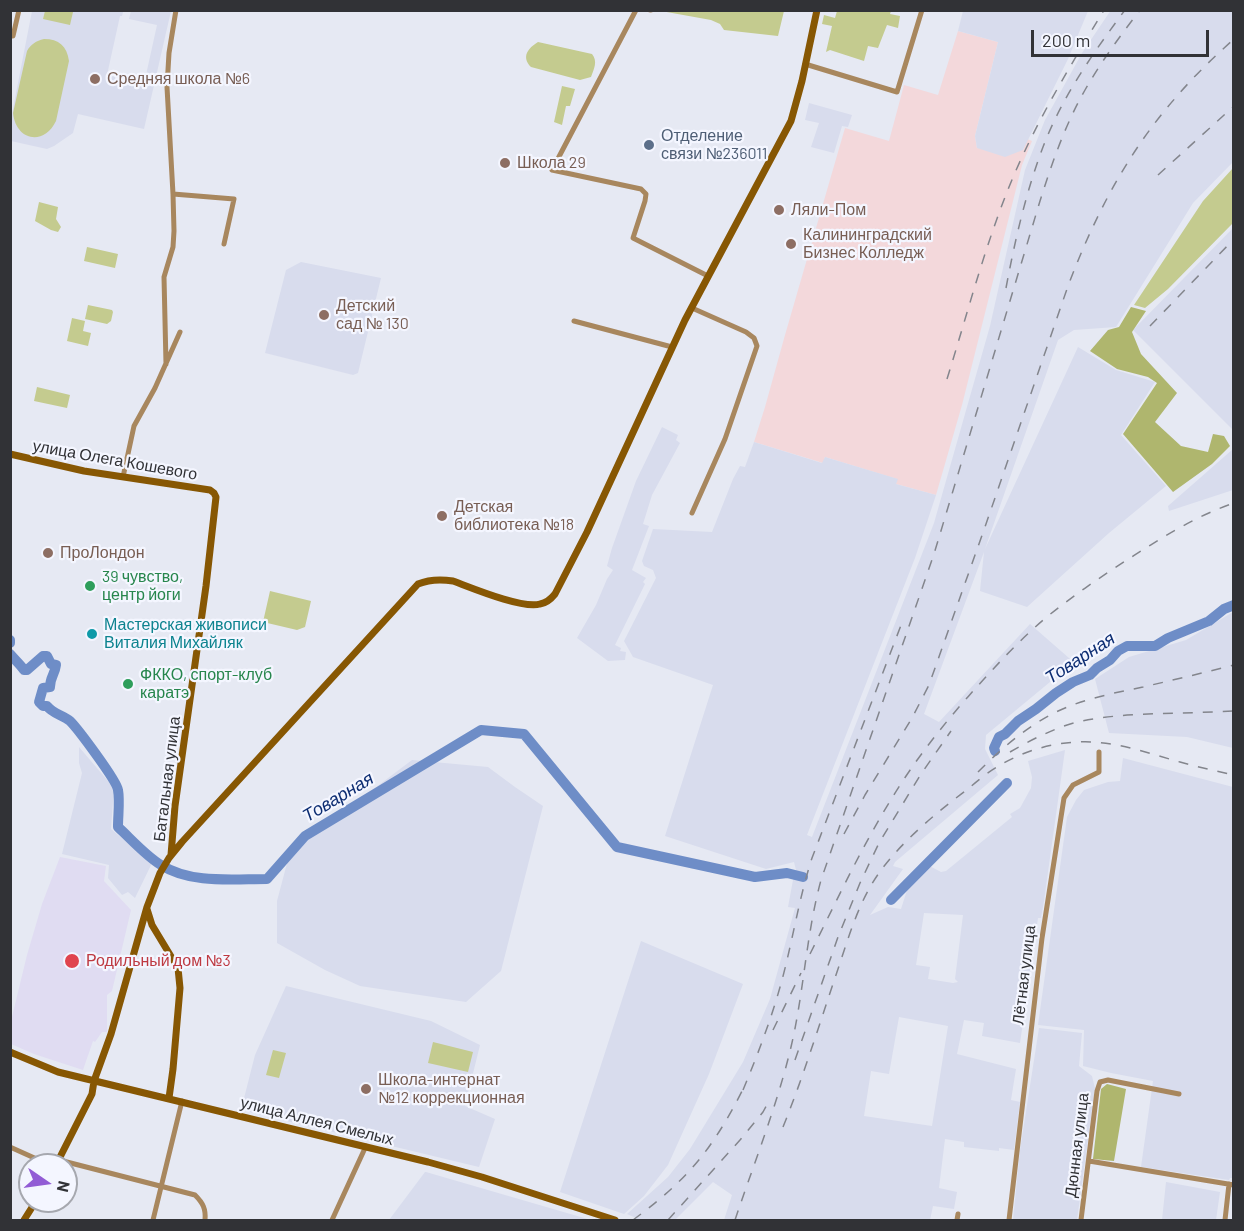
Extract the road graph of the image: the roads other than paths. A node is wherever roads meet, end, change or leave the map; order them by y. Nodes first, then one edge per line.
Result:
1 (19, 10) edge
2 (176, 10) edge
3 (636, 10) edge
4 (817, 10) edge
5 (922, 10) edge
6 (12, 36) edge
7 (805, 64) junction
8 (173, 194) junction
9 (224, 244) dead end
10 (706, 279) junction
11 (692, 308) junction
12 (574, 321) dead end
13 (180, 332) dead end
14 (672, 347) junction
15 (166, 364) junction
16 (10, 454) edge
17 (123, 477) junction
18 (214, 493) joint
19 (692, 513) dead end
20 (1099, 752) dead end
21 (173, 824) junction
22 (190, 833) junction
23 (170, 857) junction
24 (147, 907) junction
25 (152, 926) junction
26 (140, 929) junction
27 (10, 1052) edge
28 (94, 1081) junction
29 (1179, 1094) dead end
30 (169, 1098) junction
31 (182, 1101) junction
32 (366, 1146) junction
33 (62, 1153) edge
34 (1089, 1161) junction
35 (78, 1167) edge
36 (1231, 1184) edge
37 (161, 1187) junction
38 (1230, 1204) edge
39 (153, 1221) edge
40 (205, 1221) edge
41 (332, 1221) edge
42 (615, 1221) edge
43 (1009, 1221) edge
44 (1081, 1221) edge
45 (1225, 1221) edge

1 - 6 street
2 - 8 street
3 - 10 street
4 - 7 main road
5 - 7 street
7 - 10 main road
8 - 9 street
8 - 15 street
10 - 11 main road
11 - 14 main road
11 - 19 street
12 - 14 street
13 - 15 street
14 - 22 main road
15 - 17 street
16 - 17 main road, улица Олега Кошевого
17 - 18 main road, улица Олега Кошевого
18 - 21 main road, Батальная улица
20 - 43 street, Лётная улица
21 - 22 main road
21 - 23 main road, Батальная улица
22 - 23 main road
23 - 24 main road
24 - 25 main road
24 - 26 main road
25 - 26 main road
25 - 30 main road
26 - 28 main road
27 - 28 main road, улица Аллея Смелых
28 - 30 main road, улица Аллея Смелых
28 - 33 main road
29 - 34 street, Дюнная улица
30 - 31 main road, улица Аллея Смелых
31 - 32 main road, улица Аллея Смелых
31 - 37 street
32 - 41 street
32 - 42 main road, улица Аллея Смелых
34 - 36 street
34 - 44 street, Дюнная улица
35 - 37 street
36 - 38 street
37 - 39 street
37 - 40 street
38 - 45 street

